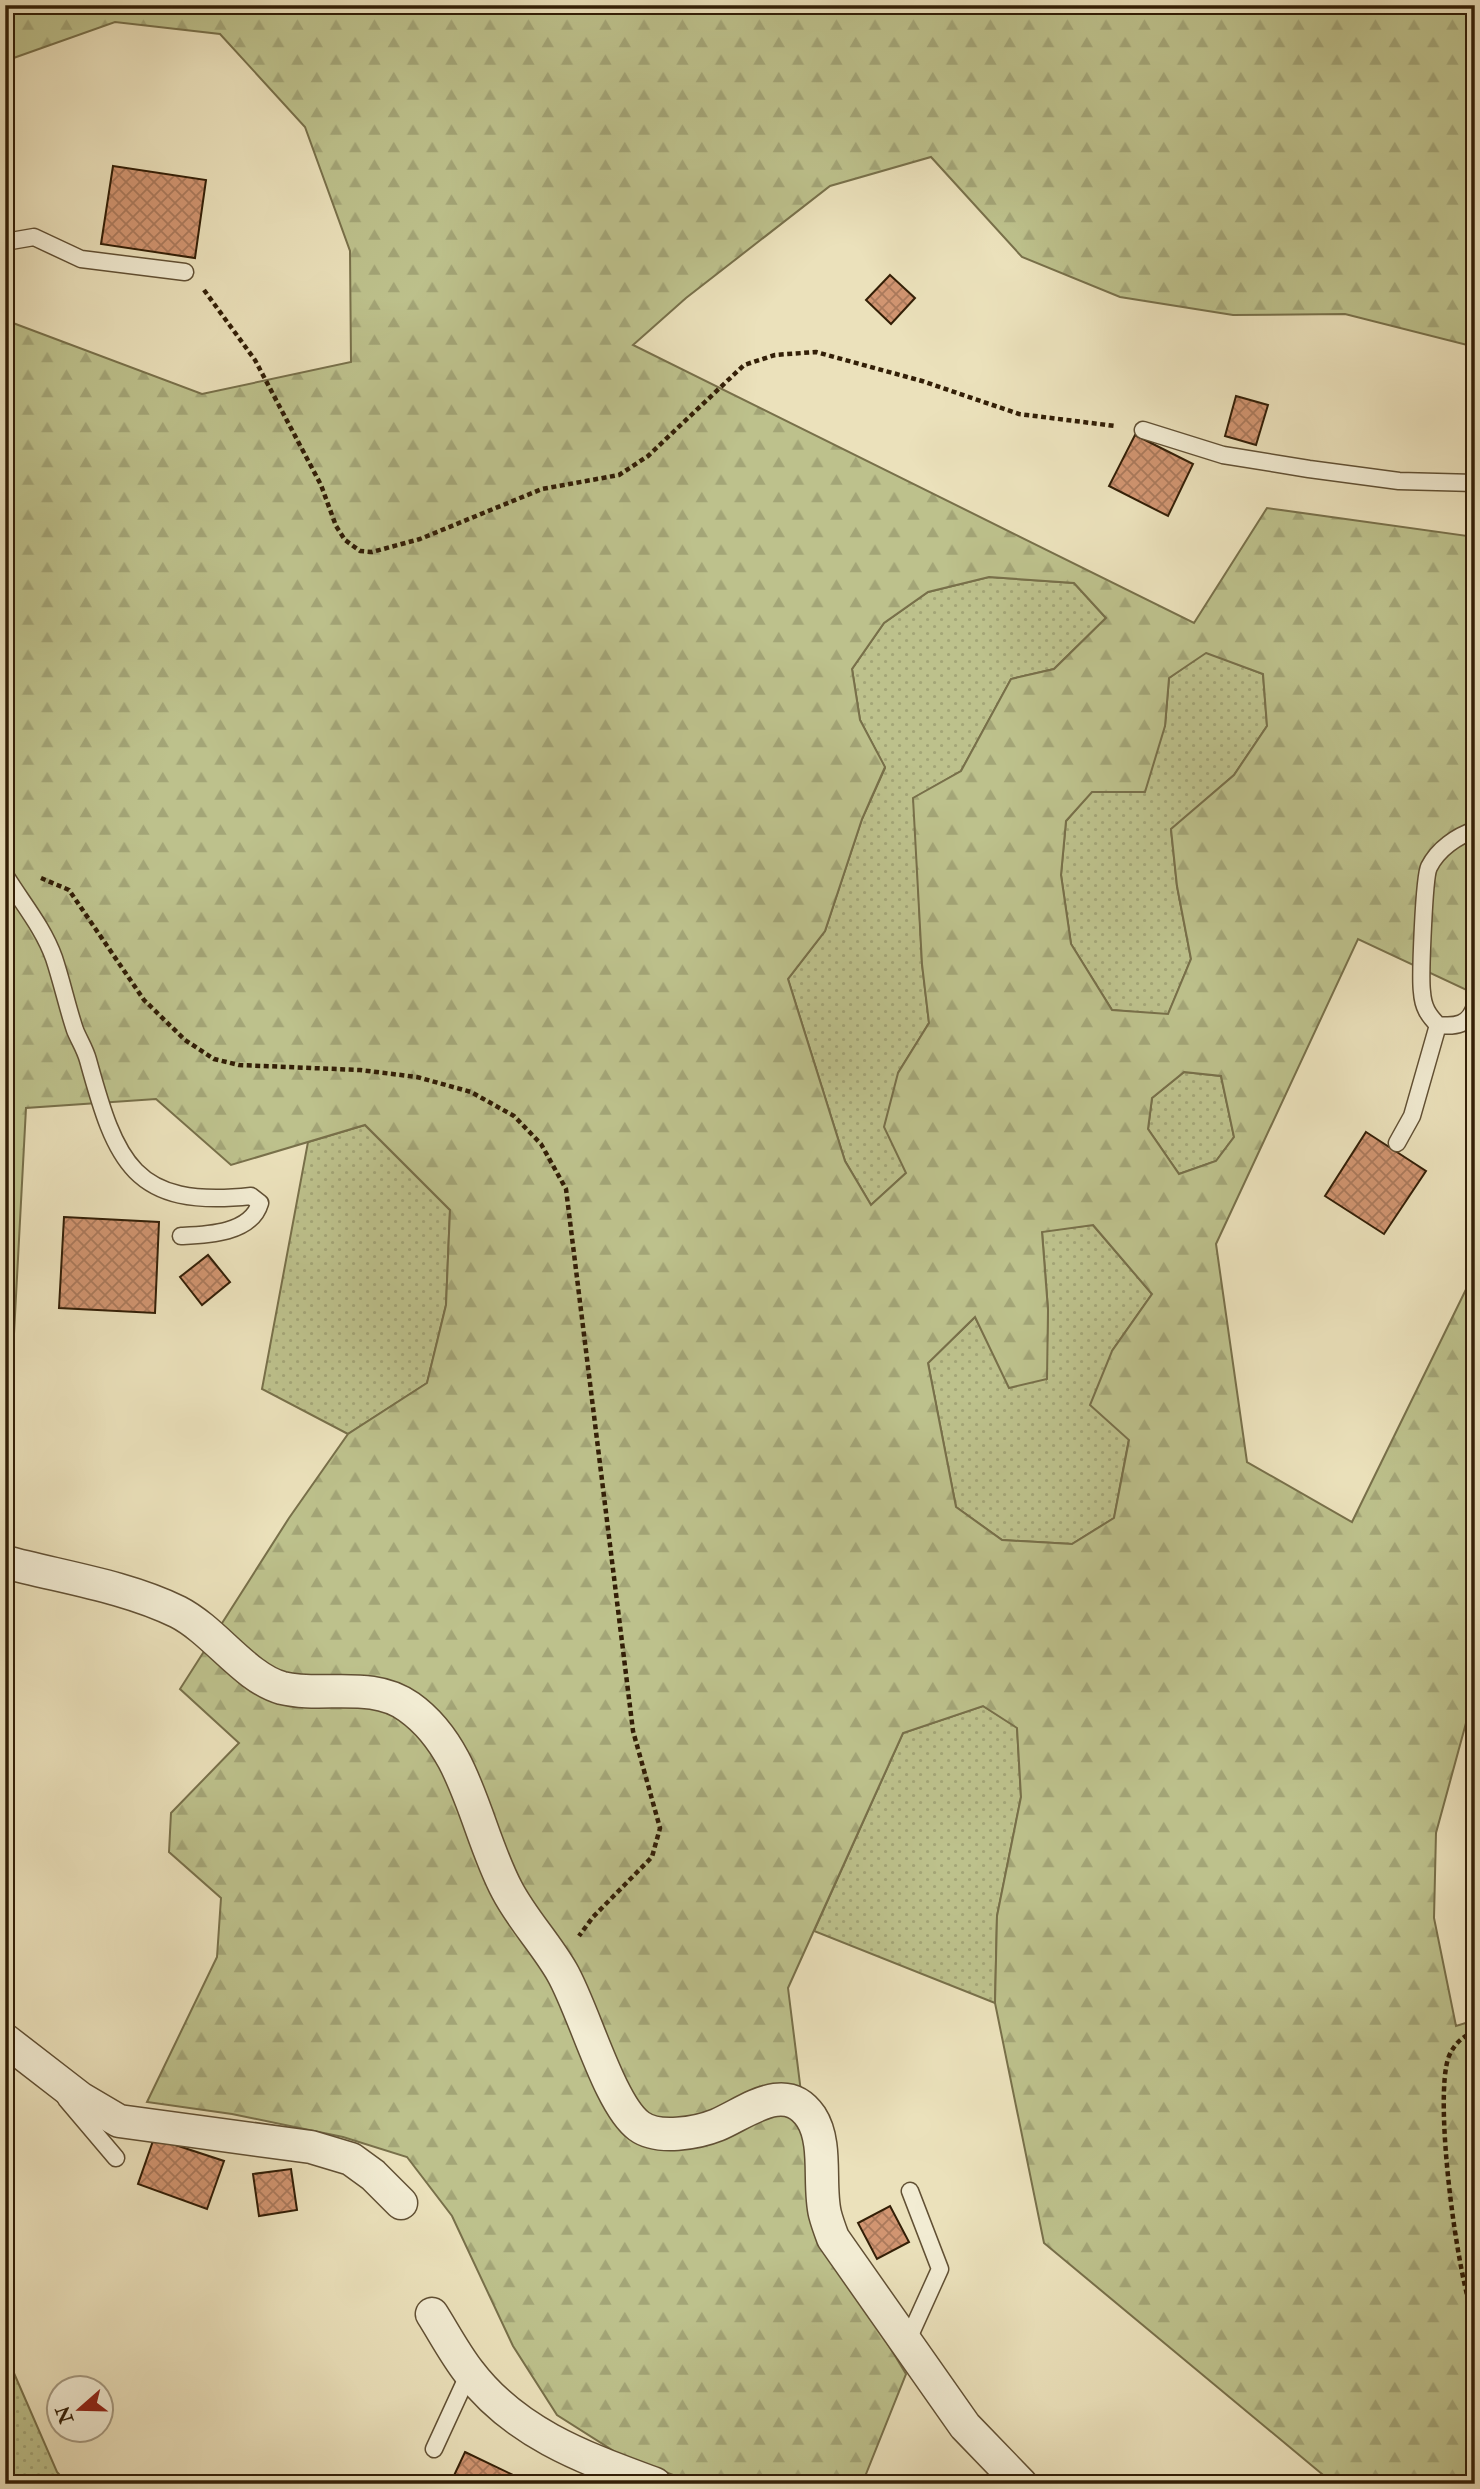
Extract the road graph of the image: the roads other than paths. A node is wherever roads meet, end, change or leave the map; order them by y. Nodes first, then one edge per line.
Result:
1 (5, 242) edge
2 (185, 272) road end
3 (1143, 430) road end
4 (1475, 483) edge
5 (1475, 830) edge
6 (7, 878) edge
7 (1475, 1006) edge
8 (1438, 1025) junction
9 (1397, 1143) dead end
10 (181, 1236) dead end
11 (5, 1562) edge
12 (5, 2040) edge
13 (49, 2076) junction
14 (116, 2158) dead end
15 (910, 2191) dead end
16 (401, 2203) dead end
17 (432, 2314) dead end
18 (907, 2342) junction
19 (470, 2373) junction
20 (434, 2449) dead end
21 (655, 2484) edge
22 (1021, 2484) edge

1 - 2 lane
3 - 4 lane
5 - 8 lane
6 - 10 lane
7 - 8 lane
8 - 9 lane
11 - 18 street
12 - 13 street
13 - 14 lane
13 - 16 street
15 - 18 lane
17 - 19 street
18 - 22 street
19 - 20 lane
19 - 21 street

